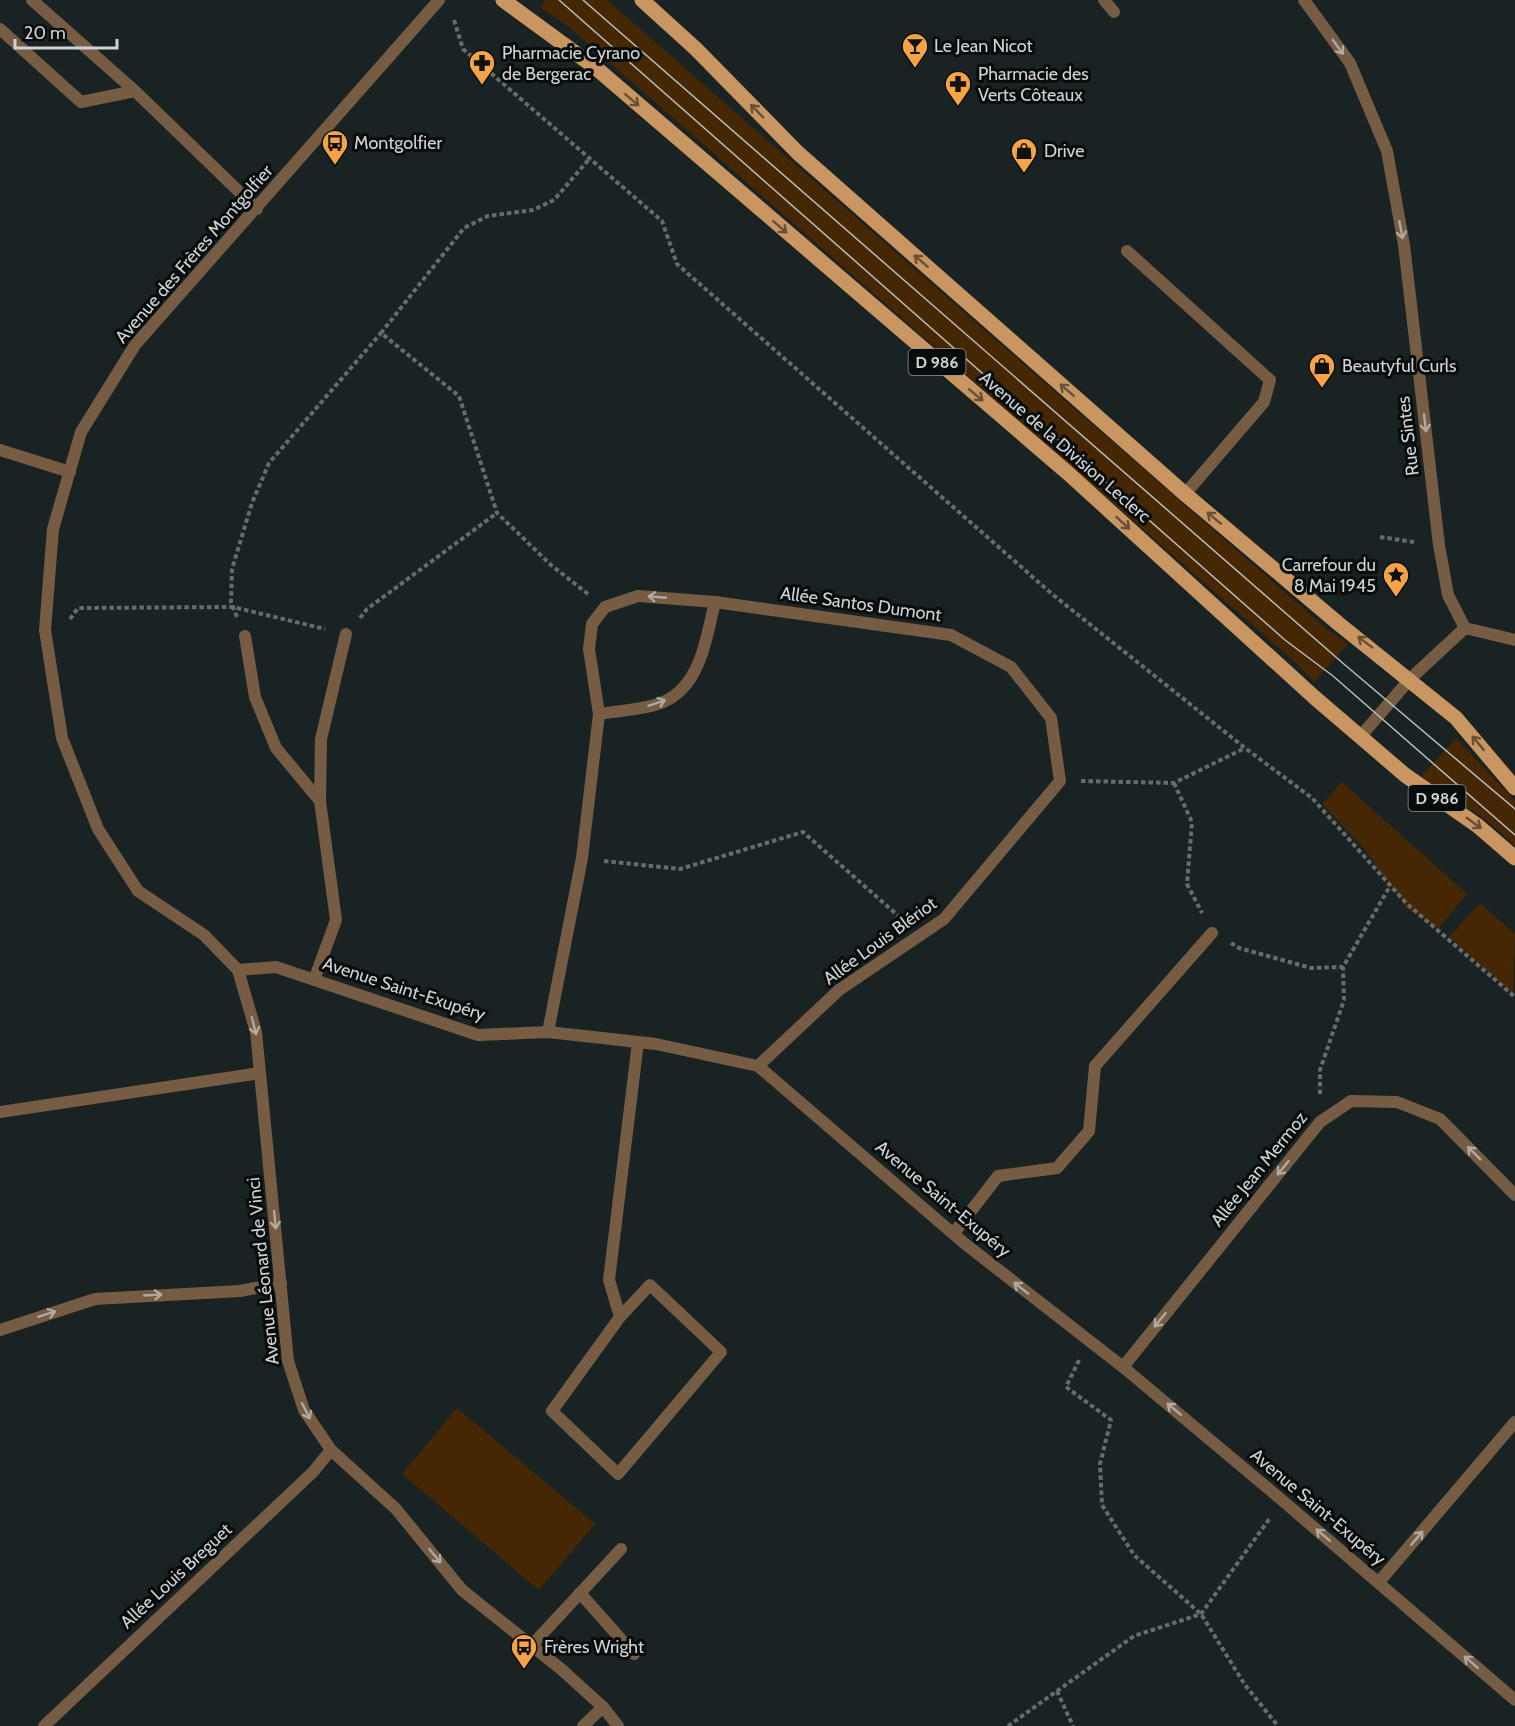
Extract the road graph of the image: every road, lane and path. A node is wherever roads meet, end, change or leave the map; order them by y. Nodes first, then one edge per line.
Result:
1 (32, 0) edge
2 (438, 0) edge
3 (503, 0) edge
4 (642, 0) edge
5 (1104, 0) edge
6 (1304, 0) edge
7 (1114, 12) dead end
8 (453, 19) dead end
9 (0, 28) edge
10 (135, 91) junction
11 (590, 158) junction
12 (257, 209) junction
13 (1127, 251) dead end
14 (381, 333) junction
15 (0, 450) edge
16 (70, 472) junction
17 (1185, 494) junction
18 (497, 513) junction
19 (1380, 537) dead end
20 (1439, 545) junction
21 (715, 602) junction
22 (232, 607) junction
23 (605, 607) junction
24 (1465, 628) junction
25 (45, 630) junction
26 (346, 634) junction
27 (245, 636) joint
28 (1515, 639) edge
29 (1410, 679) junction
30 (599, 714) junction
31 (1360, 737) junction
32 (1245, 748) junction
33 (1060, 781) junction
34 (1174, 783) junction
35 (1515, 788) edge
36 (320, 801) junction
37 (582, 858) junction
38 (1515, 858) edge
39 (1390, 886) junction
40 (1212, 933) junction
41 (921, 936) junction
42 (1344, 967) junction
43 (238, 970) junction
44 (314, 980) junction
45 (1515, 997) edge
46 (549, 1032) junction
47 (638, 1042) junction
48 (758, 1066) junction
49 (260, 1073) junction
50 (0, 1112) edge
51 (1320, 1122) junction
52 (1515, 1195) edge
53 (954, 1233) junction
54 (281, 1283) junction
55 (620, 1317) junction
56 (0, 1330) edge
57 (1088, 1340) junction
58 (1123, 1366) junction
59 (1515, 1422) edge
60 (331, 1450) junction
61 (1283, 1501) junction
62 (621, 1549) dead end
63 (1379, 1582) junction
64 (580, 1593) junction
65 (1201, 1614) junction
66 (532, 1645) junction
67 (634, 1654) dead end
68 (1057, 1691) junction
69 (1515, 1700) edge
70 (603, 1707) junction
71 (44, 1726) edge
72 (583, 1726) edge
73 (618, 1726) edge
74 (1008, 1726) edge
75 (1073, 1726) edge
76 (1278, 1726) edge

1 - 10 street
2 - 12 street, Avenue des Frères Montgolfier
3 -> 31 main road, Avenue de la Division Leclerc / D 986
17 -> 4 main road
5 - 7 street
6 -> 20 street, Rue Sintes
8 - 11 path
9 - 10 street
10 - 12 street
11 - 14 path
11 - 32 path
12 - 16 street, Avenue des Frères Montgolfier
13 - 17 street
14 - 18 path
14 - 22 path
15 - 16 street
16 - 25 street, Avenue des Frères Montgolfier
29 -> 17 main road
18 - 23 path
18 - 26 path
19 - 20 path
20 - 24 street, Rue Sintes
21 -> 23 street, Allée Santos Dumont
30 -> 21 street
21 - 33 street, Allée Santos Dumont
22 - 25 path
22 - 26 path
22 - 27 path
23 - 30 street
24 - 28 street
24 - 29 street
25 - 43 street, Avenue des Frères Montgolfier
26 - 36 street
27 - 36 street
29 - 31 street
35 -> 29 main road
30 - 37 street
31 -> 38 main road, Avenue de la Division Leclerc / D 986
32 - 34 path
32 - 39 path
33 - 34 path
33 - 41 street, Allée Louis Blériot
34 - 40 path
36 - 44 street
37 - 41 path
37 - 46 street
39 - 42 path
39 - 45 path
40 - 42 path
40 - 53 street
41 - 48 street, Allée Louis Blériot
42 - 51 path
43 - 44 street, Avenue Saint-Exupéry
43 -> 49 street, Avenue Léonard de Vinci
44 - 46 street, Avenue Saint-Exupéry
46 - 47 street, Avenue Saint-Exupéry
47 - 48 street, Avenue Saint-Exupéry
47 - 55 street
48 - 53 street, Avenue Saint-Exupéry
49 - 50 street
49 -> 54 street, Avenue Léonard de Vinci
52 -> 51 street, Allée Jean Mermoz
51 -> 58 street, Allée Jean Mermoz
57 -> 53 street, Avenue Saint-Exupéry
56 -> 54 street
54 -> 60 street, Avenue Léonard de Vinci
55 - 55 street
57 - 58 street, Avenue Saint-Exupéry
57 - 65 path
61 -> 58 street, Avenue Saint-Exupéry
63 -> 59 street
60 -> 66 street, Avenue Léonard de Vinci
60 - 71 street, Allée Louis Breguet
63 -> 61 street, Avenue Saint-Exupéry
61 - 65 path
62 - 64 street
69 -> 63 street, Avenue Saint-Exupéry
64 - 66 street
64 - 67 street
65 - 68 path
65 - 76 path
66 - 70 street, Avenue Léonard de Vinci
68 - 74 path
68 - 75 path
70 - 72 street
70 - 73 street, Avenue Léonard de Vinci

